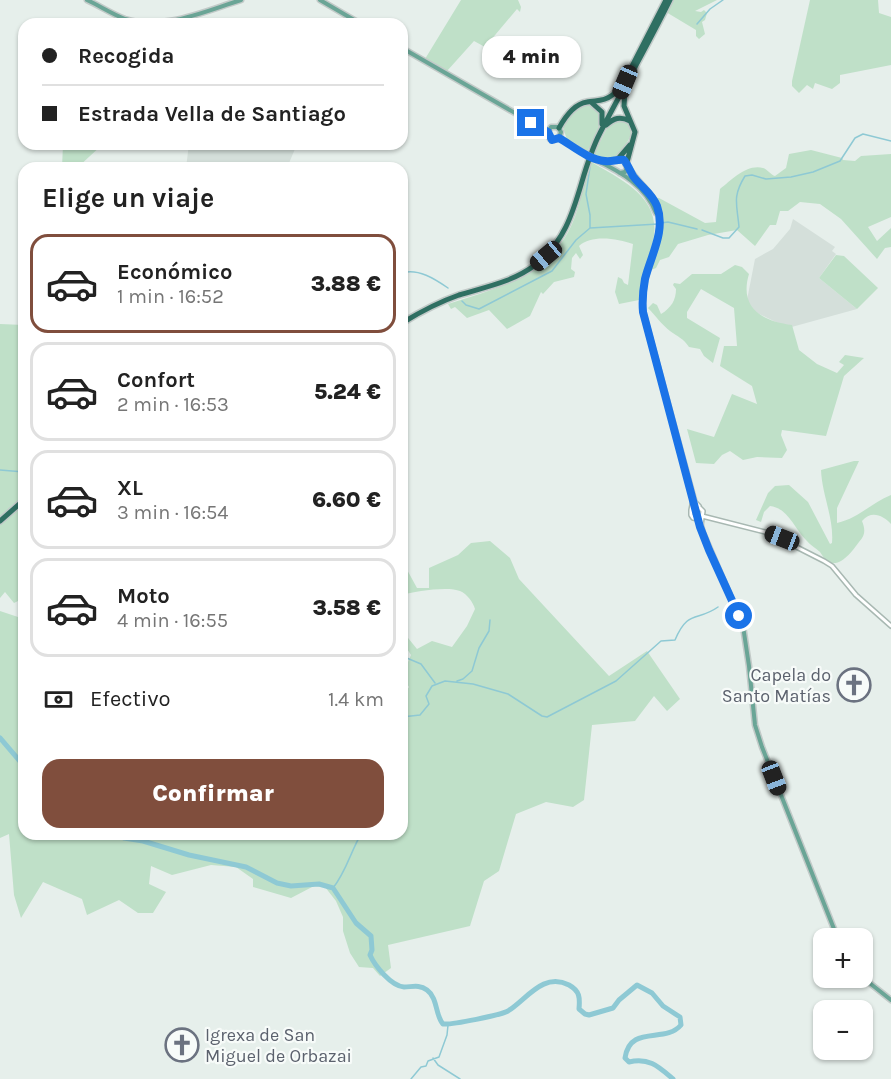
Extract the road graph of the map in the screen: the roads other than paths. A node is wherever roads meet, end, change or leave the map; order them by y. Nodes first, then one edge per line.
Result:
1 (87, 0) edge
2 (241, 0) edge
3 (320, 0) edge
4 (666, 0) edge
5 (670, 0) edge
6 (124, 18) edge
7 (184, 18) edge
8 (351, 18) edge
9 (408, 51) edge
10 (632, 69) junction
11 (587, 101) junction
12 (631, 122) junction
13 (559, 128) junction
14 (601, 130) junction
15 (548, 132) junction
16 (559, 138) junction
17 (633, 141) junction
18 (596, 160) junction
19 (616, 160) junction
20 (627, 164) junction
21 (614, 170) junction
22 (619, 173) junction
23 (659, 226) junction
24 (408, 320) edge
25 (693, 500) junction
26 (18, 505) edge
27 (693, 508) junction
28 (700, 508) junction
29 (700, 517) junction
30 (693, 518) junction
31 (0, 521) edge
32 (700, 527) junction
33 (891, 626) edge
34 (834, 928) edge
35 (873, 986) edge
36 (891, 1000) edge

1 - 6 main road
2 - 7 main road
3 - 8 main road
4 - 10 highway
5 - 10 highway
9 - 15 main road
10 - 11 highway
10 - 12 highway
10 - 14 highway
11 - 13 highway
11 - 14 highway
12 - 14 highway
12 - 17 highway
13 - 15 main road
13 - 16 main road
14 - 24 highway
15 - 16 main road
16 - 18 main road, bridge
17 - 19 highway
17 - 20 highway
18 - 19 main road
18 - 21 main road
19 - 20 main road
19 - 21 main road
20 - 22 main road
20 - 23 main road
21 - 22 main road
22 - 23 main road
23 - 25 main road
25 - 27 main road
25 - 28 street
26 - 31 highway
27 - 28 street
27 - 29 main road
27 - 30 street
28 - 29 street
29 - 30 street
29 - 32 main road
29 - 33 street
30 - 32 street
32 - 34 main road
35 - 36 main road

